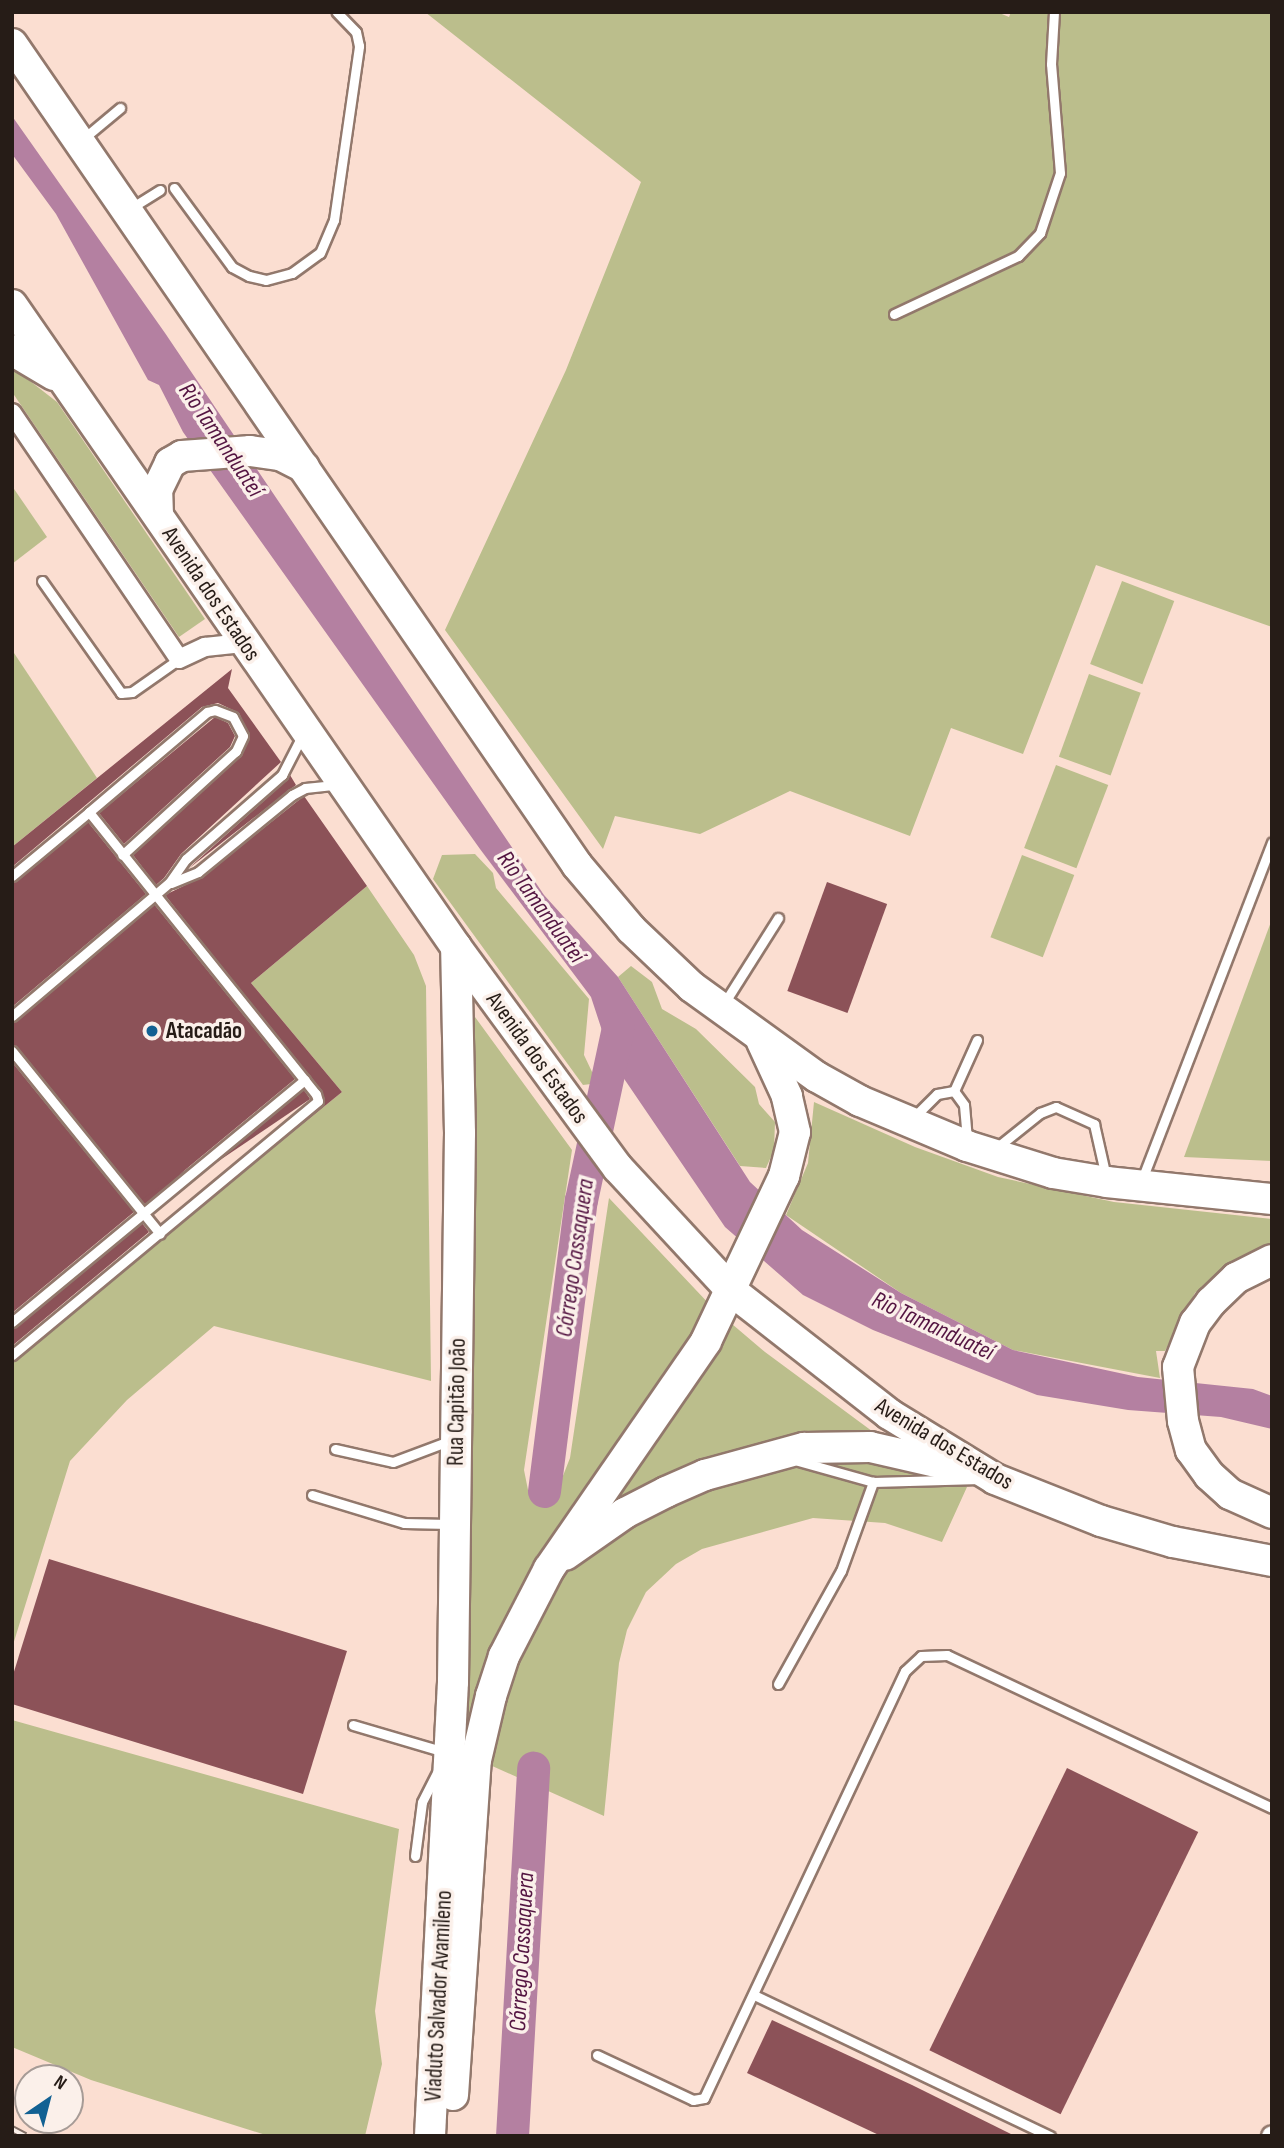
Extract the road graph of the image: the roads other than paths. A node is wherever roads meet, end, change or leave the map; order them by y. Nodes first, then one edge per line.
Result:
1 (337, 12) edge
2 (1054, 12) edge
3 (12, 44) edge
4 (120, 108) dead end
5 (78, 141) junction
6 (174, 188) dead end
7 (160, 190) dead end
8 (126, 211) junction
9 (12, 305) edge
10 (894, 314) dead end
11 (12, 349) edge
12 (64, 380) junction
13 (12, 413) edge
14 (304, 467) junction
15 (158, 516) junction
16 (42, 581) dead end
17 (243, 643) junction
18 (179, 659) junction
19 (304, 731) junction
20 (341, 785) junction
21 (89, 812) junction
22 (1272, 842) edge
23 (122, 855) junction
24 (12, 876) edge
25 (169, 883) junction
26 (154, 896) junction
27 (778, 918) dead end
28 (456, 947) junction
29 (720, 1010) junction
30 (12, 1016) edge
31 (977, 1040) dead end
32 (762, 1041) junction
33 (12, 1051) edge
34 (305, 1080) junction
35 (954, 1091) junction
36 (908, 1123) junction
37 (978, 1150) junction
38 (1107, 1182) junction
39 (1139, 1186) junction
40 (1272, 1199) edge
41 (142, 1212) junction
42 (160, 1234) junction
43 (1272, 1261) edge
44 (733, 1292) junction
45 (12, 1322) edge
46 (12, 1354) edge
47 (457, 1438) junction
48 (335, 1449) dead end
49 (772, 1456) junction
50 (995, 1479) junction
51 (873, 1482) junction
52 (312, 1494) dead end
53 (1272, 1513) edge
54 (455, 1524) junction
55 (1272, 1561) edge
56 (549, 1569) junction
57 (778, 1684) dead end
58 (353, 1725) dead end
59 (450, 1754) junction
60 (1272, 1808) edge
61 (415, 1856) dead end
62 (458, 1857) junction
63 (754, 1995) junction
64 (597, 2055) dead end
65 (430, 2136) edge
66 (450, 2136) edge
67 (1050, 2136) edge

1 - 6 lane
2 - 10 lane
3 - 5 highway
4 - 5 lane
5 - 8 highway
7 - 8 lane
8 - 14 highway
9 - 12 highway, Avenida dos Estados
11 - 12 highway
12 - 15 highway, Avenida dos Estados
13 - 18 street
14 - 15 highway
14 - 29 highway
15 - 17 highway, Avenida dos Estados
16 - 18 lane
17 - 18 street
17 - 19 highway, Avenida dos Estados
19 - 20 highway, Avenida dos Estados
19 - 25 lane
20 - 25 lane
20 - 28 highway, Avenida dos Estados
21 - 23 lane
21 - 23 lane
21 - 24 lane
22 - 39 lane
23 - 26 lane
25 - 26 lane
26 - 30 lane
26 - 34 lane
27 - 29 lane
28 - 44 highway, Avenida dos Estados
28 - 47 highway, Rua Capitão João
29 - 32 highway
31 - 35 lane
32 - 36 highway
32 - 44 highway
33 - 41 lane
34 - 41 lane
34 - 42 lane
35 - 36 lane
35 - 37 lane
36 - 37 highway
37 - 38 highway
37 - 38 lane
38 - 39 highway
39 - 40 highway
41 - 42 lane
41 - 45 lane
42 - 46 lane
43 - 53 highway
44 - 50 highway, Avenida dos Estados
44 - 56 highway
47 - 48 lane
47 - 54 highway, Rua Capitão João
49 - 50 highway
49 - 51 lane
49 - 56 highway
50 - 51 lane
50 - 55 highway, Avenida dos Estados
51 - 57 lane
52 - 54 lane
54 - 59 highway, Rua Capitão João
56 - 62 highway
58 - 59 lane
59 - 61 lane
59 - 62 highway, Rua Capitão João
60 - 63 lane
62 - 65 highway, Viaduto Salvador Avamileno
62 - 66 highway, Viaduto Salvador Avamileno
63 - 64 lane
63 - 67 lane

